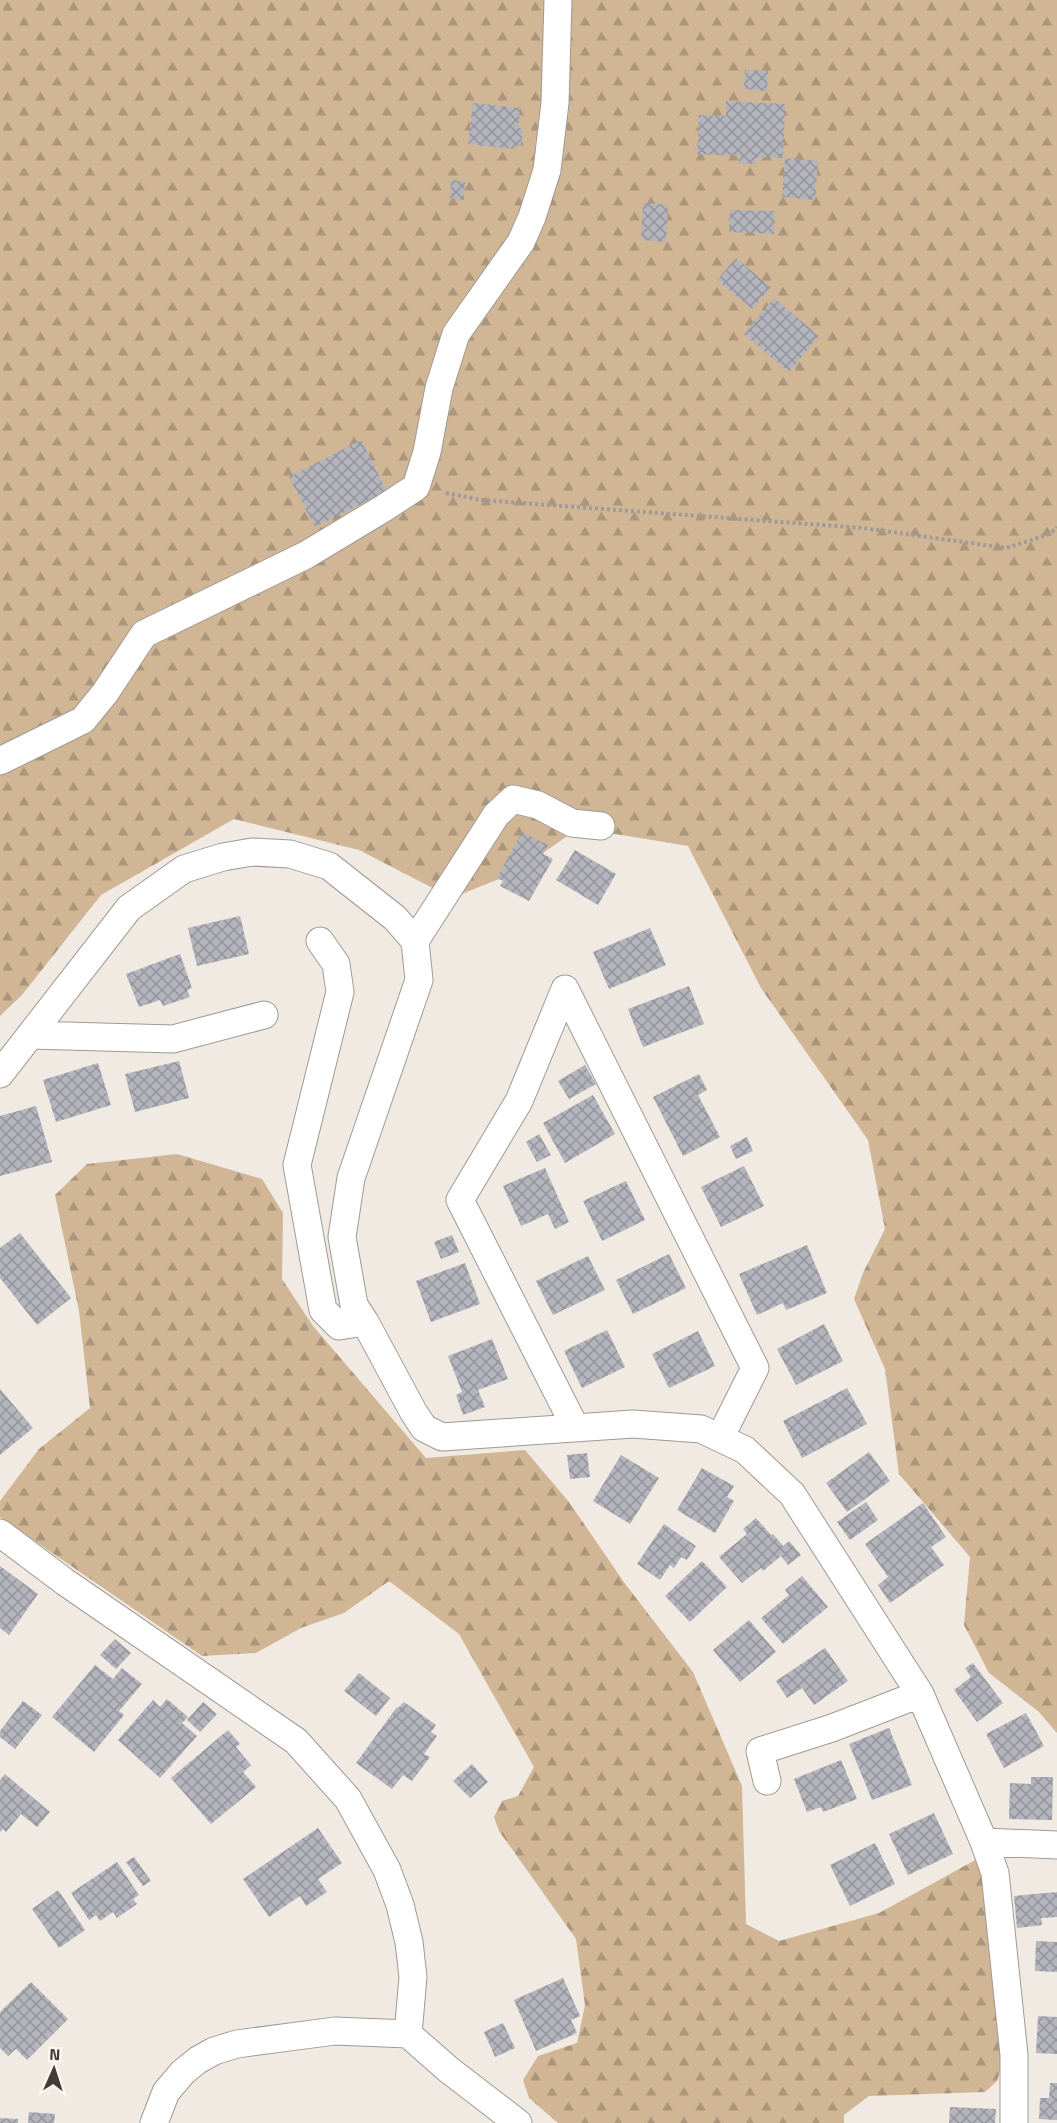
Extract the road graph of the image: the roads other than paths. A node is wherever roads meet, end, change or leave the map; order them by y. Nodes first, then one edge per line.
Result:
1 (558, 0) edge
2 (0, 761) edge
3 (601, 826) dead end
4 (320, 941) dead end
5 (415, 941) junction
6 (264, 1015) dead end
7 (30, 1035) junction
8 (0, 1074) edge
9 (365, 1322) junction
10 (574, 1427) junction
11 (720, 1438) junction
12 (0, 1533) edge
13 (920, 1694) junction
14 (767, 1781) dead end
15 (984, 1842) junction
16 (1057, 1845) edge
17 (408, 2034) junction
18 (154, 2123) edge
19 (518, 2123) edge
20 (1014, 2123) edge

1 - 2 street
3 - 5 street
4 - 9 street
5 - 7 street
5 - 9 street
6 - 7 street
7 - 8 street
9 - 10 street
10 - 11 street
10 - 11 street
11 - 13 street
12 - 17 street
13 - 14 street
13 - 15 street
15 - 16 street
15 - 20 street
17 - 18 street
17 - 19 street

